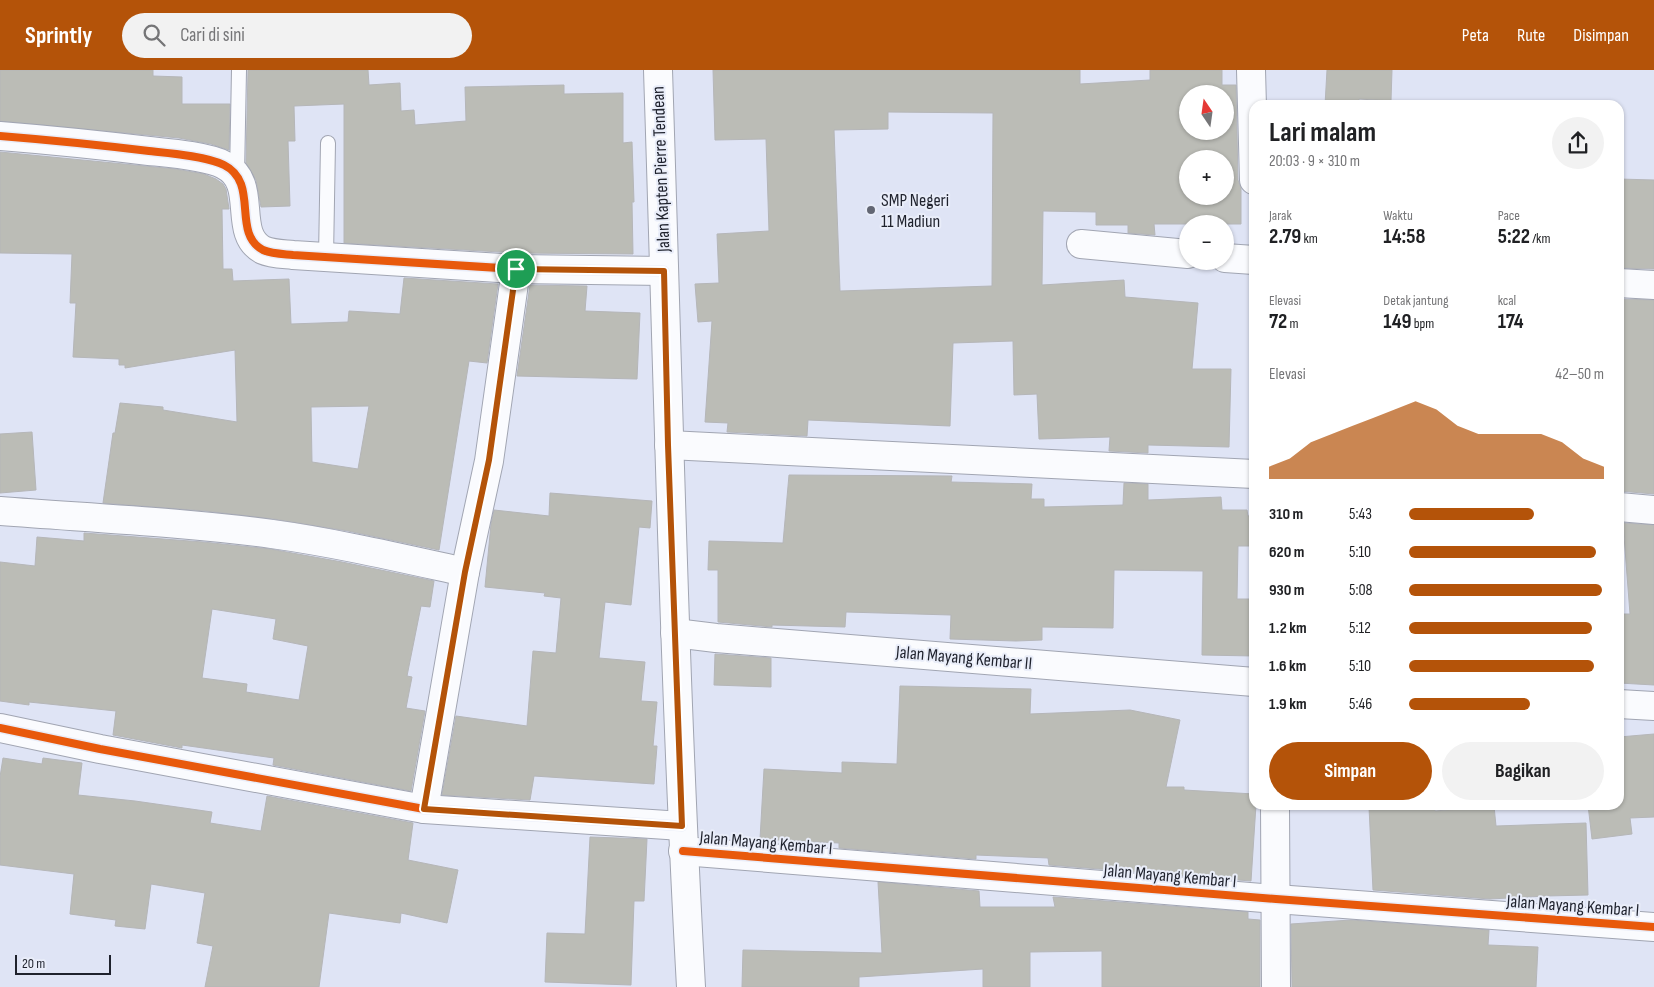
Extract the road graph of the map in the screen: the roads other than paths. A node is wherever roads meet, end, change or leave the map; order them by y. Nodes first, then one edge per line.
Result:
1 (238, 70) edge
2 (658, 70) edge
3 (1251, 70) edge
4 (1252, 100) edge
5 (0, 136) edge
6 (328, 144) dead end
7 (238, 176) junction
8 (1081, 244) dead end
9 (1179, 253) edge
10 (326, 257) junction
11 (1234, 259) edge
12 (1249, 260) edge
13 (516, 269) junction
14 (664, 271) junction
15 (1624, 283) edge
16 (1654, 286) edge
17 (668, 445) junction
18 (1249, 474) edge
19 (1624, 507) edge
20 (1654, 510) edge
21 (0, 511) edge
22 (465, 572) junction
23 (675, 633) junction
24 (1249, 682) edge
25 (1624, 704) edge
26 (1654, 706) edge
27 (0, 728) edge
28 (424, 809) junction
29 (1275, 810) edge
30 (683, 839) junction
31 (1276, 899) junction
32 (1654, 927) edge
33 (691, 987) edge
34 (1276, 987) edge

1 - 7 lane
2 - 14 street, Jalan Kapten Pierre Tendean
3 - 4 street
5 - 7 street
6 - 10 lane
7 - 10 street
8 - 9 street
10 - 13 street
11 - 12 street
13 - 14 street
13 - 22 street
14 - 17 street, Jalan Kapten Pierre Tendean
15 - 16 street
17 - 18 street
17 - 23 street, Jalan Kapten Pierre Tendean
19 - 20 street
21 - 22 street
22 - 28 street
23 - 24 street, Jalan Mayang Kembar II
23 - 30 street, Jalan Kapten Pierre Tendean
25 - 26 street
27 - 28 street, Jalan Mayang Kembar I
28 - 30 street, Jalan Mayang Kembar I
29 - 31 street
30 - 31 street, Jalan Mayang Kembar I
30 - 33 street, Jalan Kapten Pierre Tendean
31 - 32 street, Jalan Mayang Kembar I
31 - 34 street

